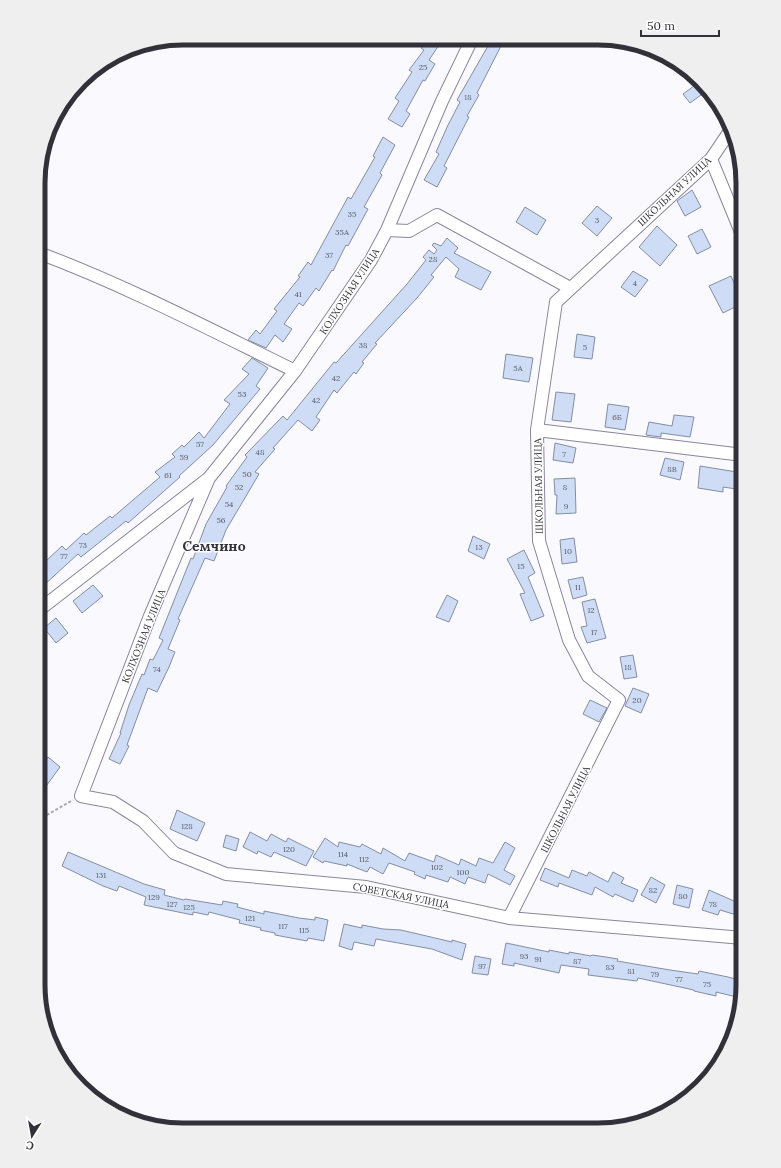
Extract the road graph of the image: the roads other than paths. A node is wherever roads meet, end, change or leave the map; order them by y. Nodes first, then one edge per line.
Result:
1 (469, 45) edge
2 (727, 135) edge
3 (711, 159) junction
4 (736, 220) edge
5 (387, 230) junction
6 (45, 255) edge
7 (570, 288) junction
8 (295, 371) junction
9 (537, 430) junction
10 (736, 454) edge
11 (208, 478) junction
12 (45, 605) edge
13 (81, 796) joint
14 (509, 918) junction
15 (736, 937) edge

1 - 5 street, КОЛХОЗНАЯ УЛИЦА
2 - 3 street, ШКОЛЬНАЯ УЛИЦА
3 - 4 street
3 - 7 street, ШКОЛЬНАЯ УЛИЦА
5 - 7 street
5 - 8 street, КОЛХОЗНАЯ УЛИЦА
6 - 8 street
7 - 9 street, ШКОЛЬНАЯ УЛИЦА
8 - 11 street, КОЛХОЗНАЯ УЛИЦА
9 - 10 street
9 - 14 street, ШКОЛЬНАЯ УЛИЦА
11 - 12 street, КОЛХОЗНАЯ УЛИЦА
11 - 13 street, КОЛХОЗНАЯ УЛИЦА
13 - 14 street, СОВЕТСКАЯ УЛИЦА
14 - 15 street, СОВЕТСКАЯ УЛИЦА

